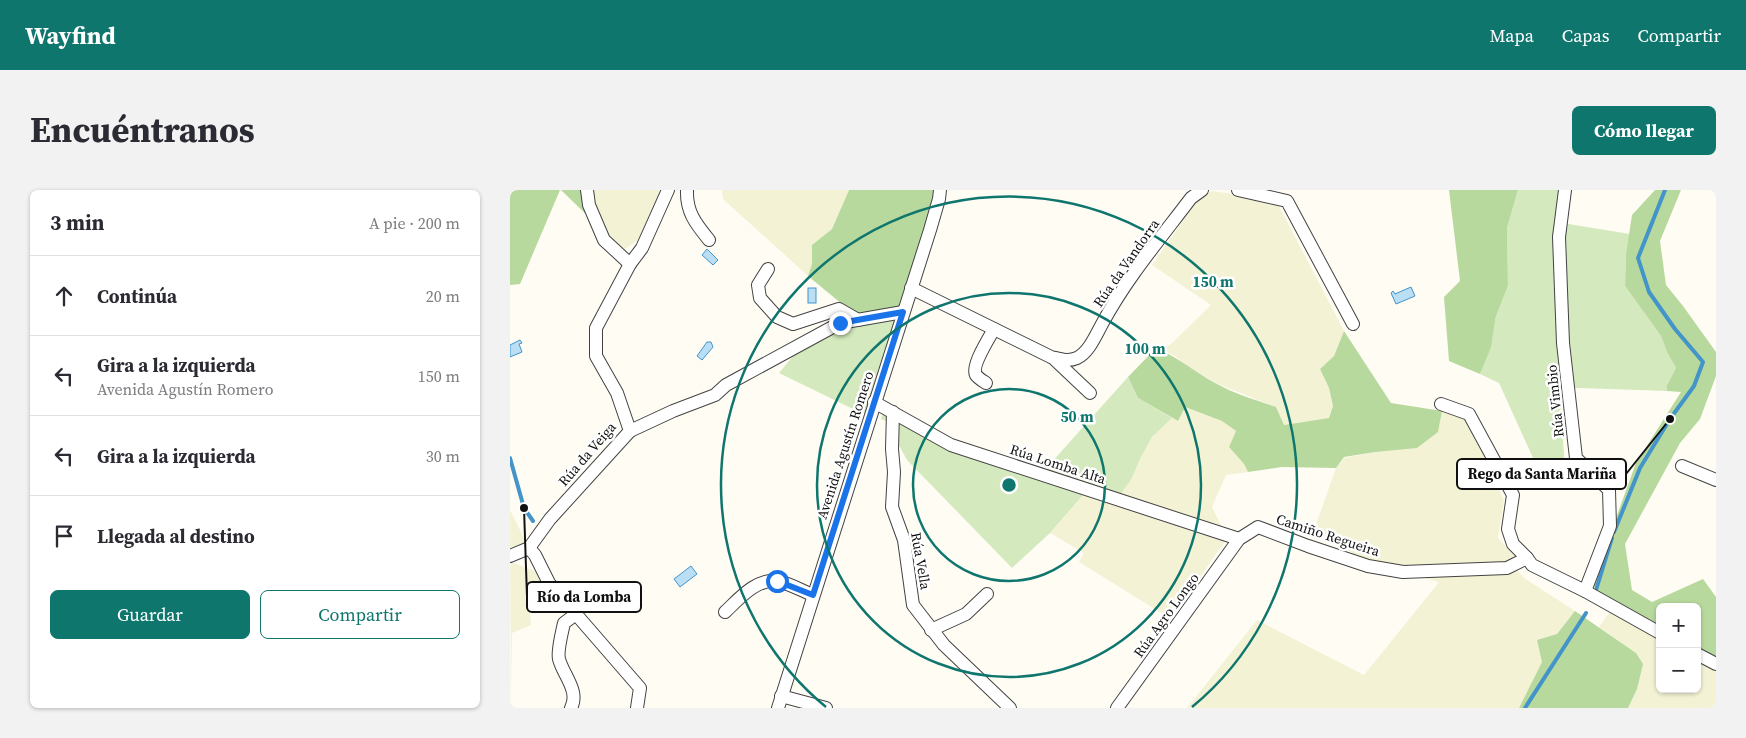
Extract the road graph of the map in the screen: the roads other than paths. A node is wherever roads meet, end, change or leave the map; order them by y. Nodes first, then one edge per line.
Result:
1 (587, 190) edge
2 (668, 190) edge
3 (687, 190) edge
4 (940, 190) edge
5 (1202, 190) edge
6 (1238, 190) edge
7 (1564, 190) edge
8 (709, 240) dead end
9 (630, 264) junction
10 (768, 269) dead end
11 (911, 288) junction
12 (903, 312) junction
13 (858, 320) junction
14 (1353, 324) dead end
15 (994, 329) junction
16 (1051, 357) junction
17 (986, 383) dead end
18 (1090, 392) dead end
19 (874, 402) junction
20 (1441, 404) dead end
21 (893, 412) junction
22 (630, 431) junction
23 (1682, 466) dead end
24 (1716, 480) edge
25 (1239, 539) junction
26 (529, 548) junction
27 (510, 556) edge
28 (1527, 558) junction
29 (1585, 591) junction
30 (987, 594) dead end
31 (813, 595) junction
32 (725, 612) dead end
33 (576, 614) junction
34 (931, 630) junction
35 (1656, 631) edge
36 (1701, 656) edge
37 (1716, 664) edge
38 (779, 702) edge
39 (571, 708) edge
40 (637, 708) edge
41 (826, 708) edge
42 (1010, 708) edge
43 (1117, 708) edge

1 - 9 street
2 - 9 street, Rúa da Veiga
3 - 8 street
4 - 11 street, Avenida Agustín Romero
5 - 16 street, Rúa da Vandorra
6 - 14 street
7 - 29 street, Rúa Vimbio
9 - 22 street, Rúa da Veiga
10 - 13 street
11 - 12 street, Avenida Agustín Romero
11 - 15 street, Rúa da Vandorra
12 - 13 street
12 - 19 street, Avenida Agustín Romero
13 - 22 street
15 - 16 street, Rúa da Vandorra
15 - 17 street
16 - 18 street, Rúa da Vandorra
19 - 21 street, Rúa Lomba Alta
19 - 31 street, Avenida Agustín Romero
20 - 28 street
21 - 25 street, Rúa Lomba Alta
21 - 34 street, Rúa Vella
22 - 26 street, Rúa da Veiga
23 - 24 street
25 - 28 street, Camiño Regueira
25 - 43 street, Rúa Agro Longo
26 - 27 street
26 - 33 street
28 - 29 street
29 - 35 street
30 - 34 street
31 - 32 street
31 - 38 street, Avenida Agustín Romero
33 - 39 street
33 - 40 street
34 - 42 street, Rúa Vella
36 - 37 street
38 - 41 street

